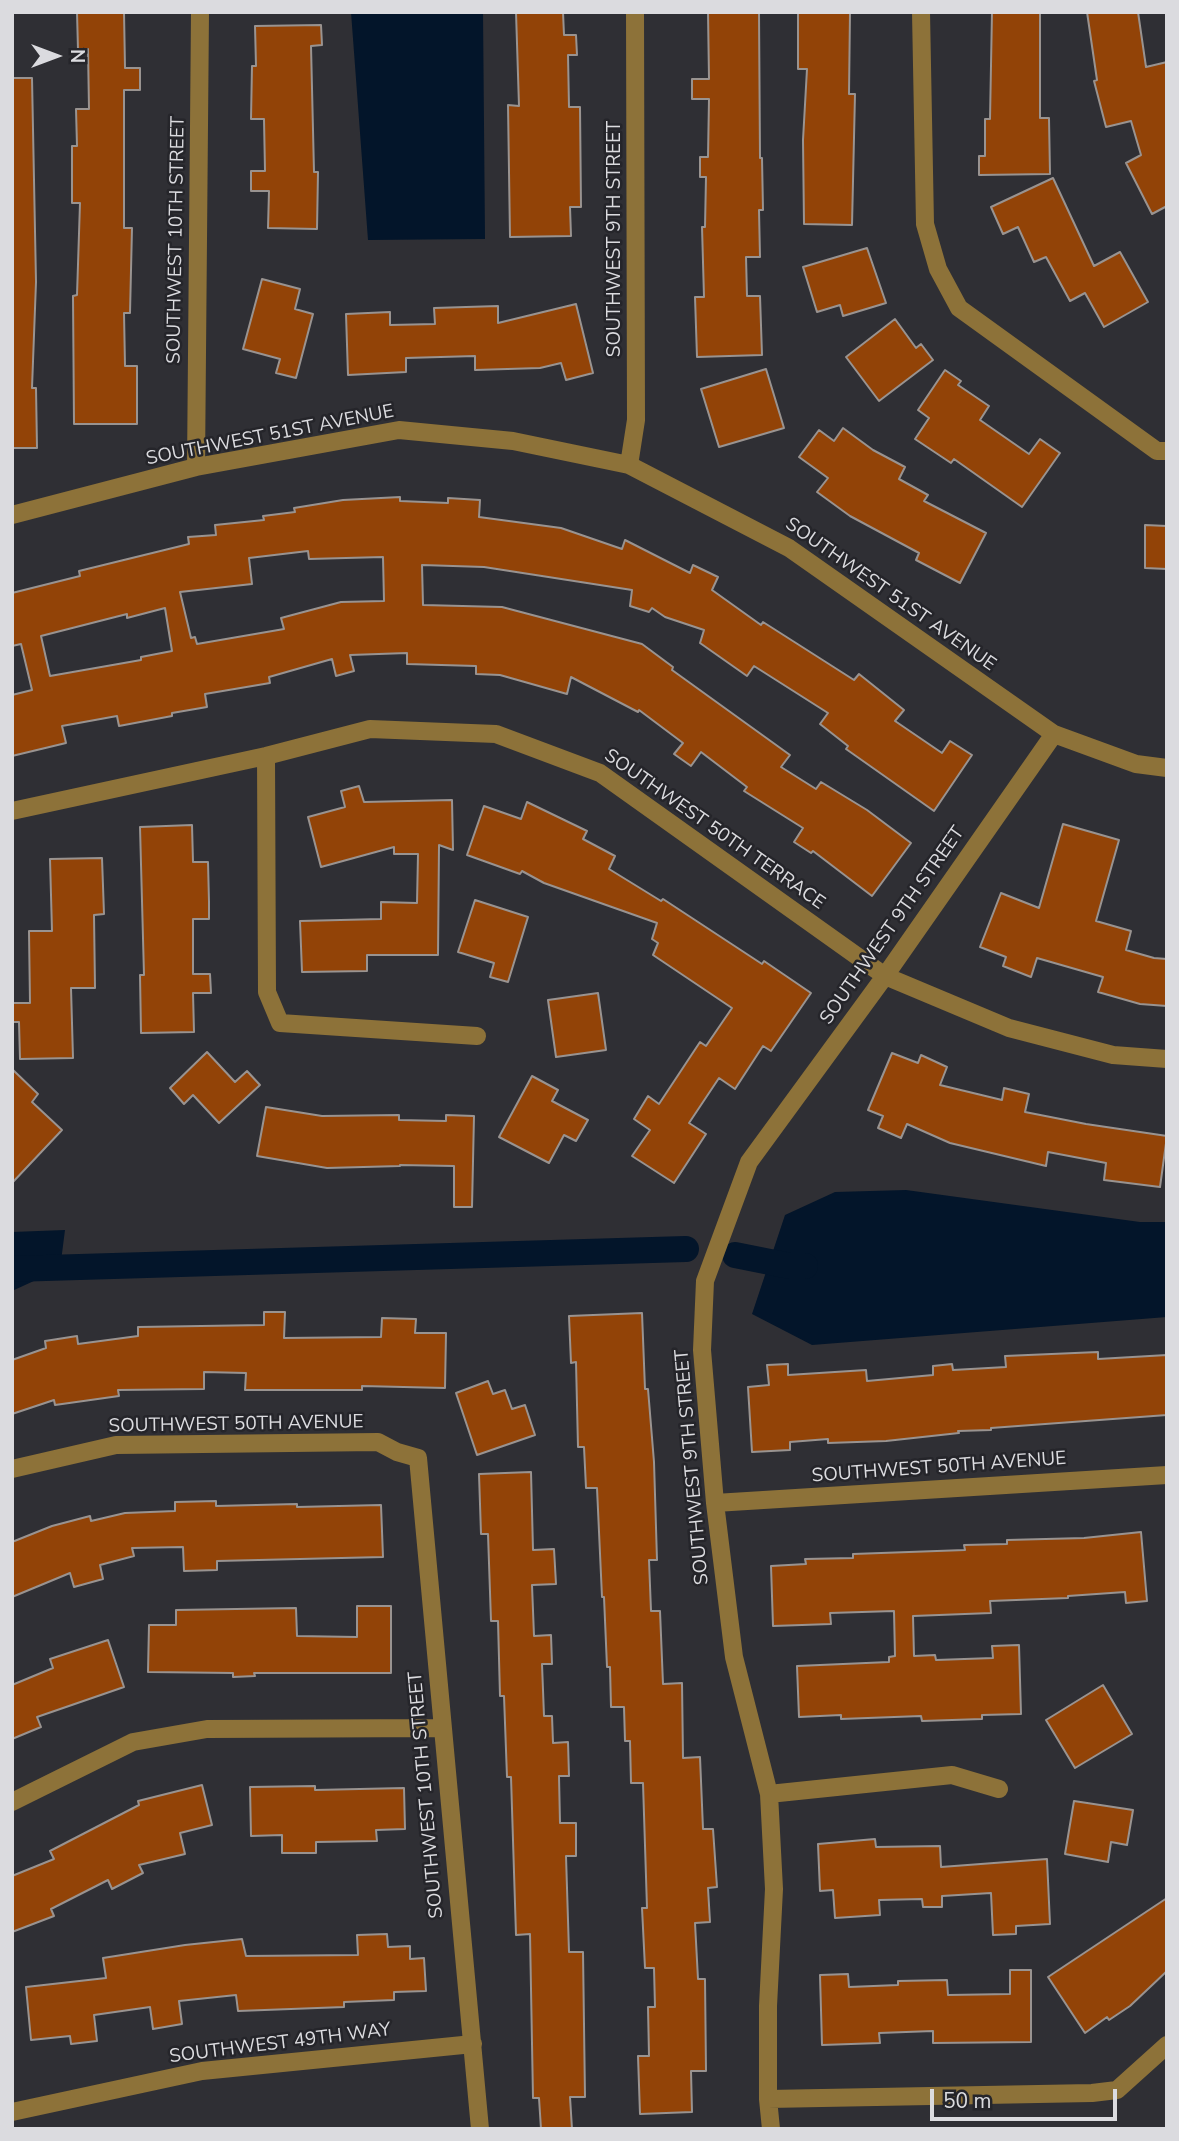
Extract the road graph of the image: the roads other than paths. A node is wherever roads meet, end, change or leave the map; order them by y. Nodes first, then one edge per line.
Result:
1 (200, 12) edge
2 (635, 12) edge
3 (921, 12) edge
4 (1167, 451) edge
5 (629, 465) junction
6 (196, 467) junction
7 (12, 515) edge
8 (1054, 734) junction
9 (266, 756) junction
10 (1167, 768) edge
11 (12, 811) edge
12 (885, 976) junction
13 (477, 1036) dead end
14 (1167, 1059) edge
15 (418, 1458) joint
16 (12, 1469) edge
17 (1167, 1475) edge
18 (715, 1503) junction
19 (442, 1728) junction
20 (999, 1789) dead end
21 (769, 1794) junction
22 (12, 1801) edge
23 (473, 2044) junction
24 (1167, 2045) edge
25 (768, 2099) junction
26 (12, 2112) edge
27 (480, 2129) edge
28 (771, 2129) edge

1 - 6 street, SOUTHWEST 10TH STREET
2 - 5 street, SOUTHWEST 9TH STREET
3 - 4 street
5 - 6 street, SOUTHWEST 51ST AVENUE
5 - 8 street, SOUTHWEST 51ST AVENUE
6 - 7 street, SOUTHWEST 51ST AVENUE
8 - 10 street, SOUTHWEST 51ST AVENUE
8 - 12 street, SOUTHWEST 9TH STREET
9 - 11 street, SOUTHWEST 50TH TERRACE
9 - 12 street, SOUTHWEST 50TH TERRACE
9 - 13 street
12 - 14 street, SOUTHWEST 50TH TERRACE
12 - 18 street, SOUTHWEST 9TH STREET
15 - 16 street, SOUTHWEST 50TH AVENUE
15 - 19 street, SOUTHWEST 10TH STREET
17 - 18 street, SOUTHWEST 50TH AVENUE
18 - 21 street, SOUTHWEST 9TH STREET
19 - 22 street
19 - 23 street, SOUTHWEST 10TH STREET
20 - 21 street
21 - 25 street, SOUTHWEST 9TH STREET
23 - 26 street, SOUTHWEST 49TH WAY
23 - 27 street, SOUTHWEST 10TH STREET
24 - 25 street
25 - 28 street, SOUTHWEST 9TH STREET

